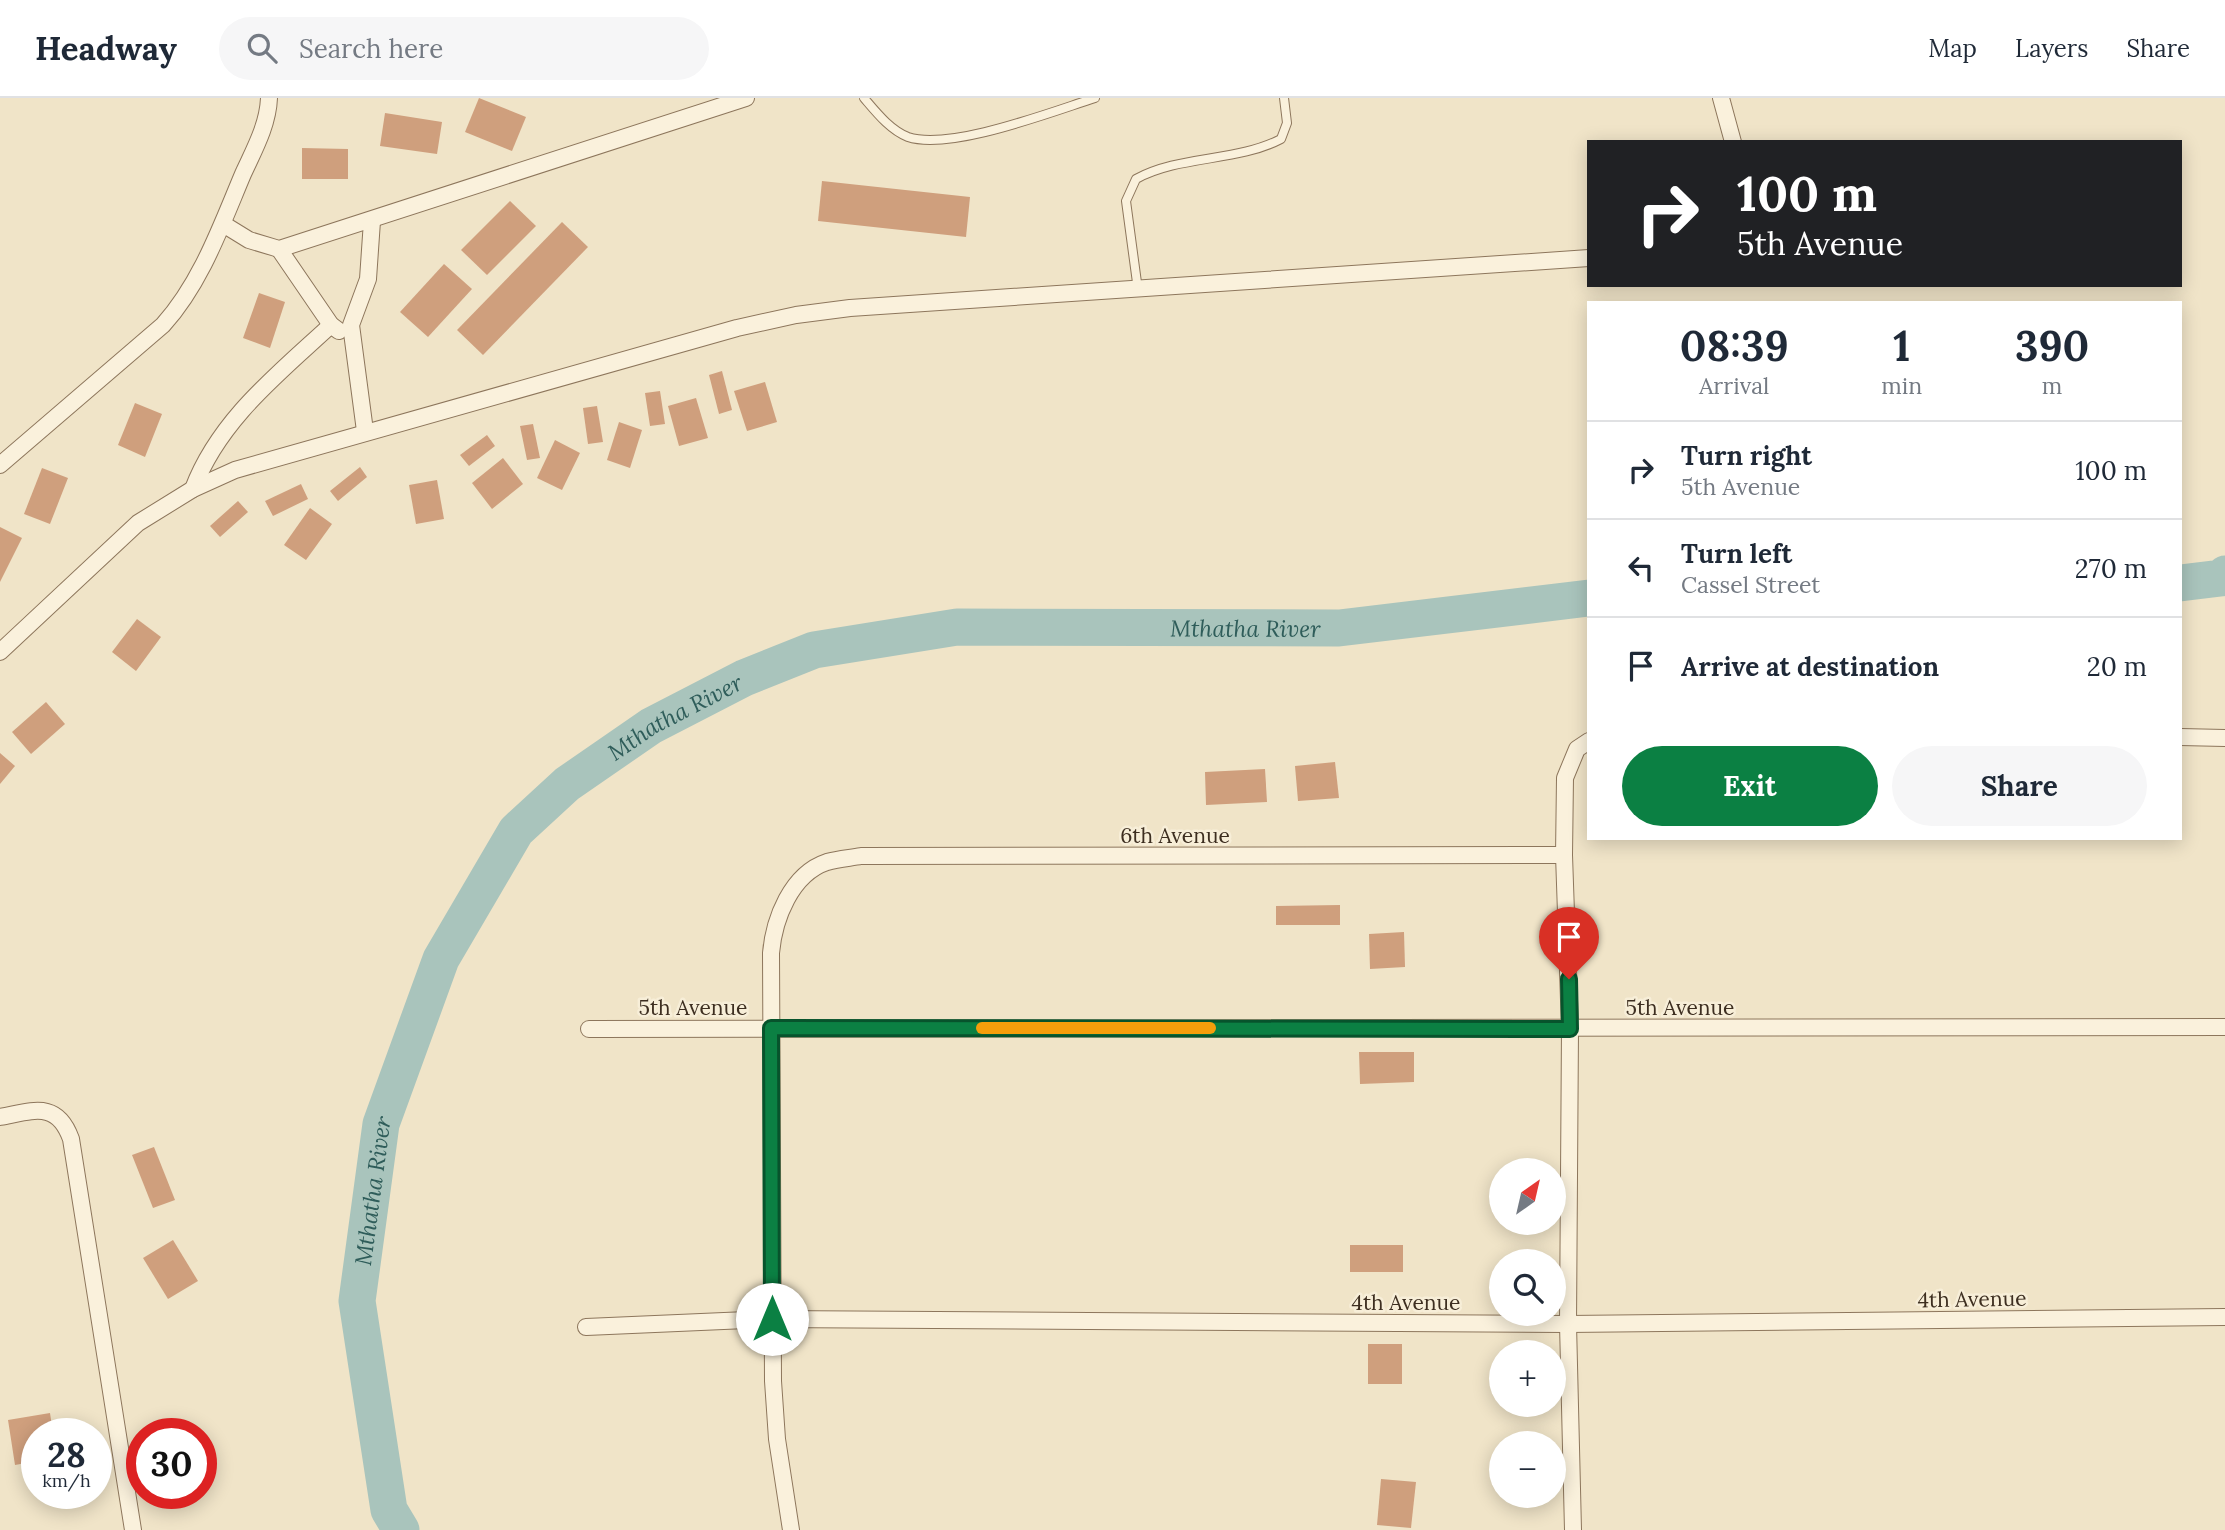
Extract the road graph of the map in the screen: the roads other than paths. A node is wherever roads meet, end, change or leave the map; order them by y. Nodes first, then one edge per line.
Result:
1 (269, 98) edge
2 (746, 98) edge
3 (864, 98) edge
4 (1095, 98) edge
5 (1284, 98) edge
6 (1721, 98) edge
7 (1732, 140) edge
8 (372, 221) junction
9 (223, 224) junction
10 (279, 249) junction
11 (1587, 258) edge
12 (1138, 290) junction
13 (331, 325) junction
14 (351, 341) junction
15 (365, 431) junction
16 (0, 465) edge
17 (193, 489) junction
18 (0, 652) edge
19 (2182, 737) edge
20 (2225, 738) edge
21 (1583, 745) edge
22 (1564, 855) junction
23 (2225, 1027) edge
24 (771, 1028) junction
25 (589, 1029) dead end
26 (1570, 1029) junction
27 (0, 1117) edge
28 (2225, 1317) edge
29 (772, 1319) junction
30 (1568, 1324) junction
31 (586, 1327) dead end
32 (133, 1530) edge
33 (791, 1530) edge
34 (1573, 1530) edge

1 - 9 street
2 - 8 street
3 - 4 lane
5 - 12 lane
6 - 7 street
8 - 10 street
8 - 14 street
9 - 10 street
9 - 16 street
10 - 13 street
11 - 12 street
12 - 15 street
13 - 14 street
13 - 17 street
14 - 15 street
15 - 17 street
17 - 18 street
19 - 20 street
21 - 22 street
22 - 24 street, 6th Avenue
22 - 26 street
23 - 26 street, 5th Avenue
24 - 25 street, 5th Avenue
24 - 26 street, 5th Avenue
24 - 29 street
26 - 30 street
27 - 32 street
28 - 30 street, 4th Avenue
29 - 30 street, 4th Avenue
29 - 31 street, 4th Avenue
29 - 33 street
30 - 34 street

